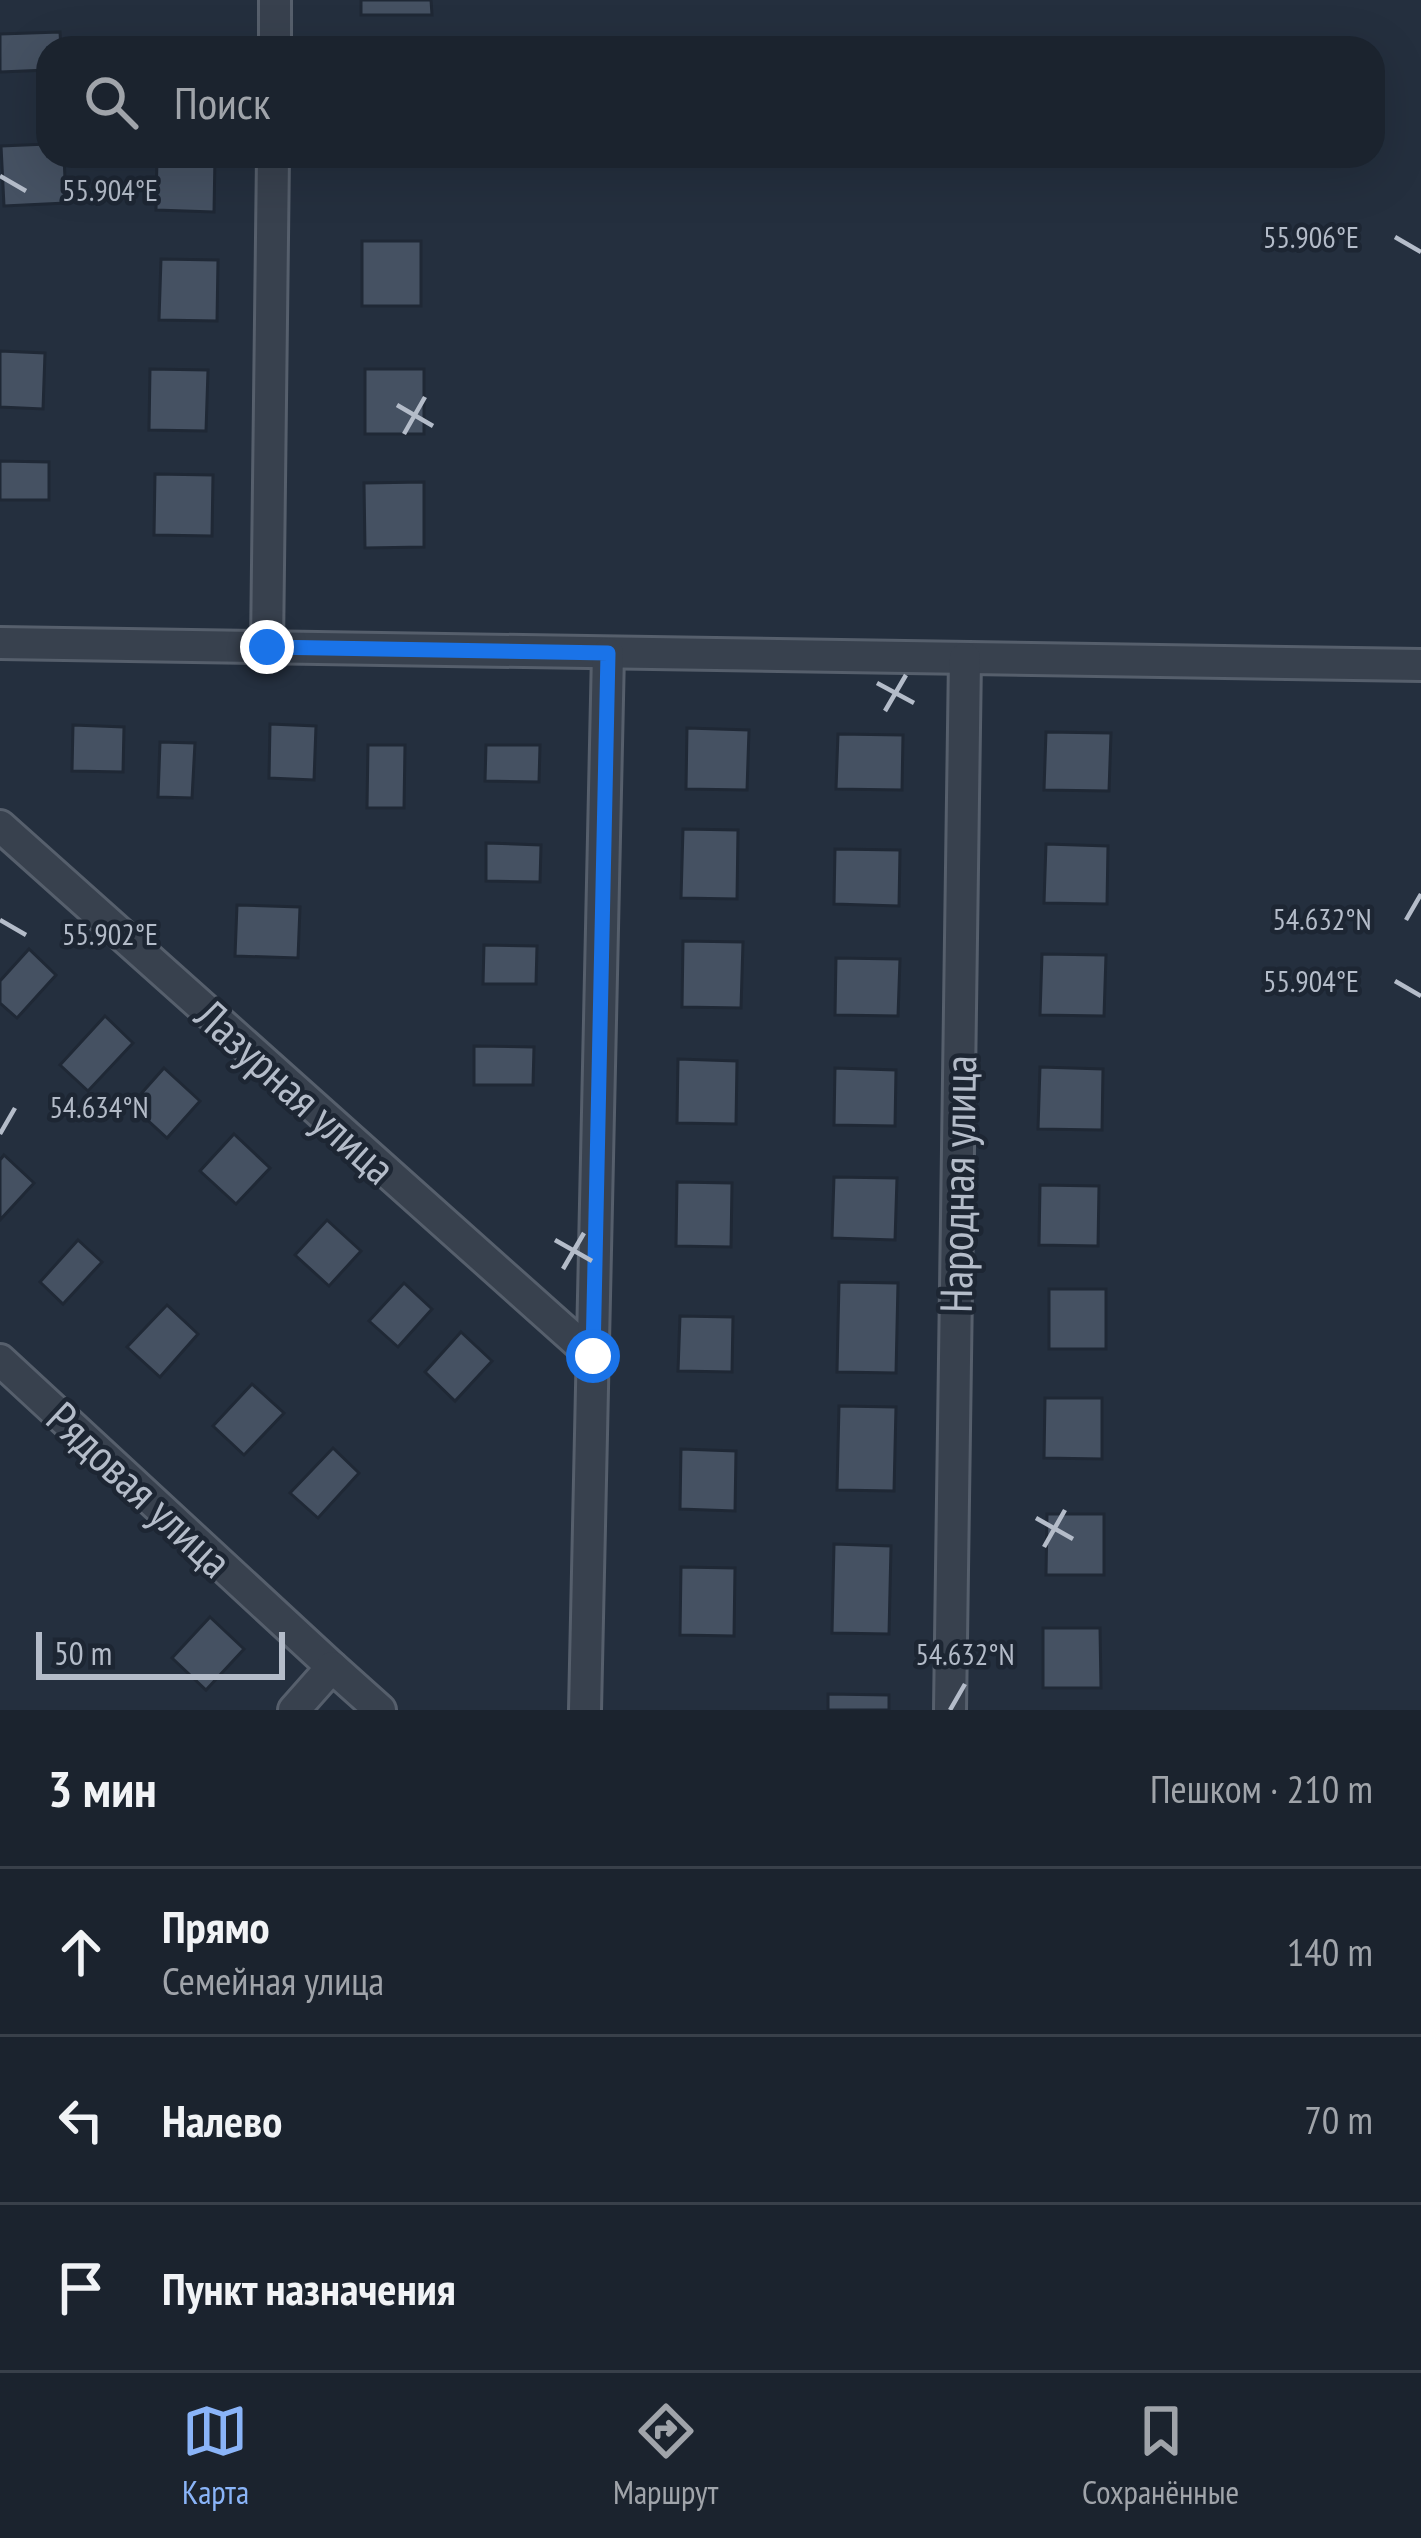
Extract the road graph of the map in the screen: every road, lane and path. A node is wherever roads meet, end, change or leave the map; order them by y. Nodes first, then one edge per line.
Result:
1 (275, 0) edge
2 (275, 36) edge
3 (274, 168) edge
4 (0, 644) edge
5 (267, 647) junction
6 (608, 653) junction
7 (965, 658) junction
8 (1421, 665) edge
9 (0, 826) edge
10 (593, 1356) junction
11 (0, 1360) edge
12 (332, 1667) junction
13 (294, 1710) edge
14 (380, 1710) edge
15 (585, 1710) edge
16 (950, 1710) edge

1 - 2 street
3 - 5 street
4 - 5 street
5 - 6 street
6 - 7 street
6 - 10 street
7 - 8 street
7 - 16 street, Народная улица
9 - 10 street, Лазурная улица
10 - 15 street
11 - 12 street, Рядовая улица
12 - 13 street
12 - 14 street, Рядовая улица

